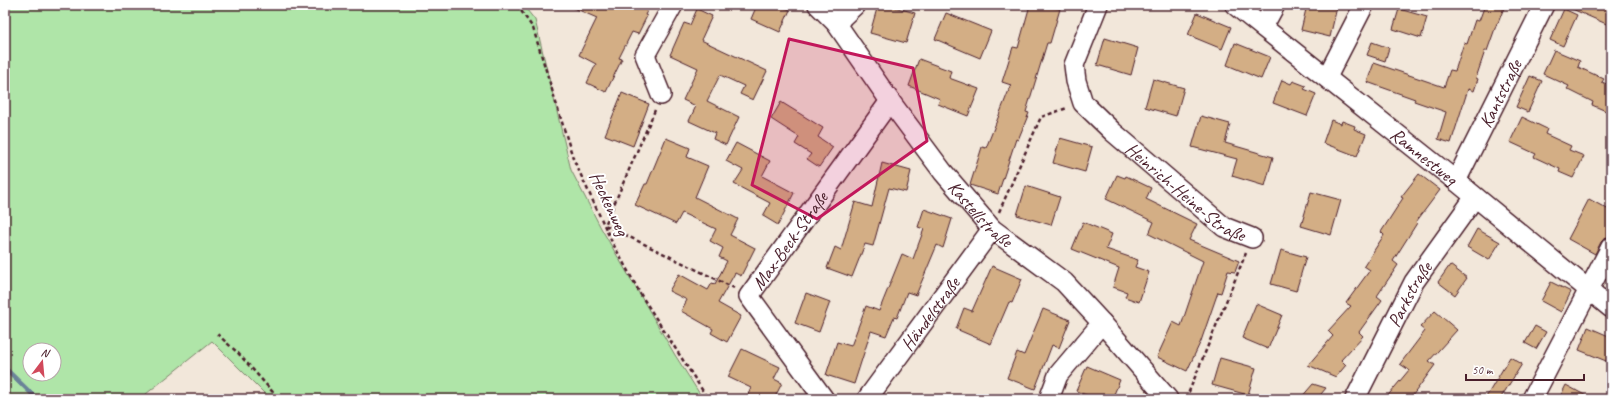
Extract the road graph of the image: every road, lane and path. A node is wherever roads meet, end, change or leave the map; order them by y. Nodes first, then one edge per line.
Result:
1 (517, 5) edge
2 (673, 5) edge
3 (818, 5) edge
4 (855, 5) edge
5 (1098, 5) edge
6 (1235, 5) edge
7 (1275, 5) edge
8 (1364, 5) edge
9 (1544, 5) edge
10 (836, 23) junction
11 (1263, 27) junction
12 (1327, 77) junction
13 (661, 95) joint
14 (890, 100) junction
15 (1083, 103) junction
16 (1456, 181) junction
17 (1475, 197) junction
18 (605, 225) junction
19 (992, 229) junction
20 (1252, 238) joint
21 (1611, 247) edge
22 (1590, 290) junction
23 (749, 296) junction
24 (1611, 308) edge
25 (1102, 323) junction
26 (217, 334) dead end
27 (279, 399) edge
28 (708, 399) edge
29 (824, 399) edge
30 (867, 399) edge
31 (1048, 399) edge
32 (1168, 399) edge
33 (1186, 399) edge
34 (1355, 399) edge
35 (1532, 399) edge

1 - 18 path, Heckenweg
2 - 13 street
3 - 10 street, Kastellstraße
4 - 10 street
5 - 15 street, Heinrich-Heine-Straße
6 - 11 street, Ramnestweg
7 - 11 street
8 - 12 street
9 - 16 street, Kantstraße
10 - 14 street, Kastellstraße
11 - 12 street, Ramnestweg
12 - 16 street, Ramnestweg
13 - 18 path
14 - 19 street, Kastellstraße
14 - 23 street, Max-Beck-Straße
15 - 19 path
15 - 20 street, Heinrich-Heine-Straße
16 - 17 street, Ramnestweg
17 - 22 street, Ramnestweg
17 - 34 street, Parkstraße
18 - 23 path
18 - 28 path, Heckenweg
19 - 25 street, Kastellstraße
19 - 30 street, Händelstraße
20 - 33 path, Heinrich-Heine-Straße
21 - 22 street
22 - 24 street, Ramnestweg
22 - 35 street
23 - 29 street, Max-Beck-Straße
25 - 31 street
25 - 32 street, Kastellstraße
26 - 27 path

